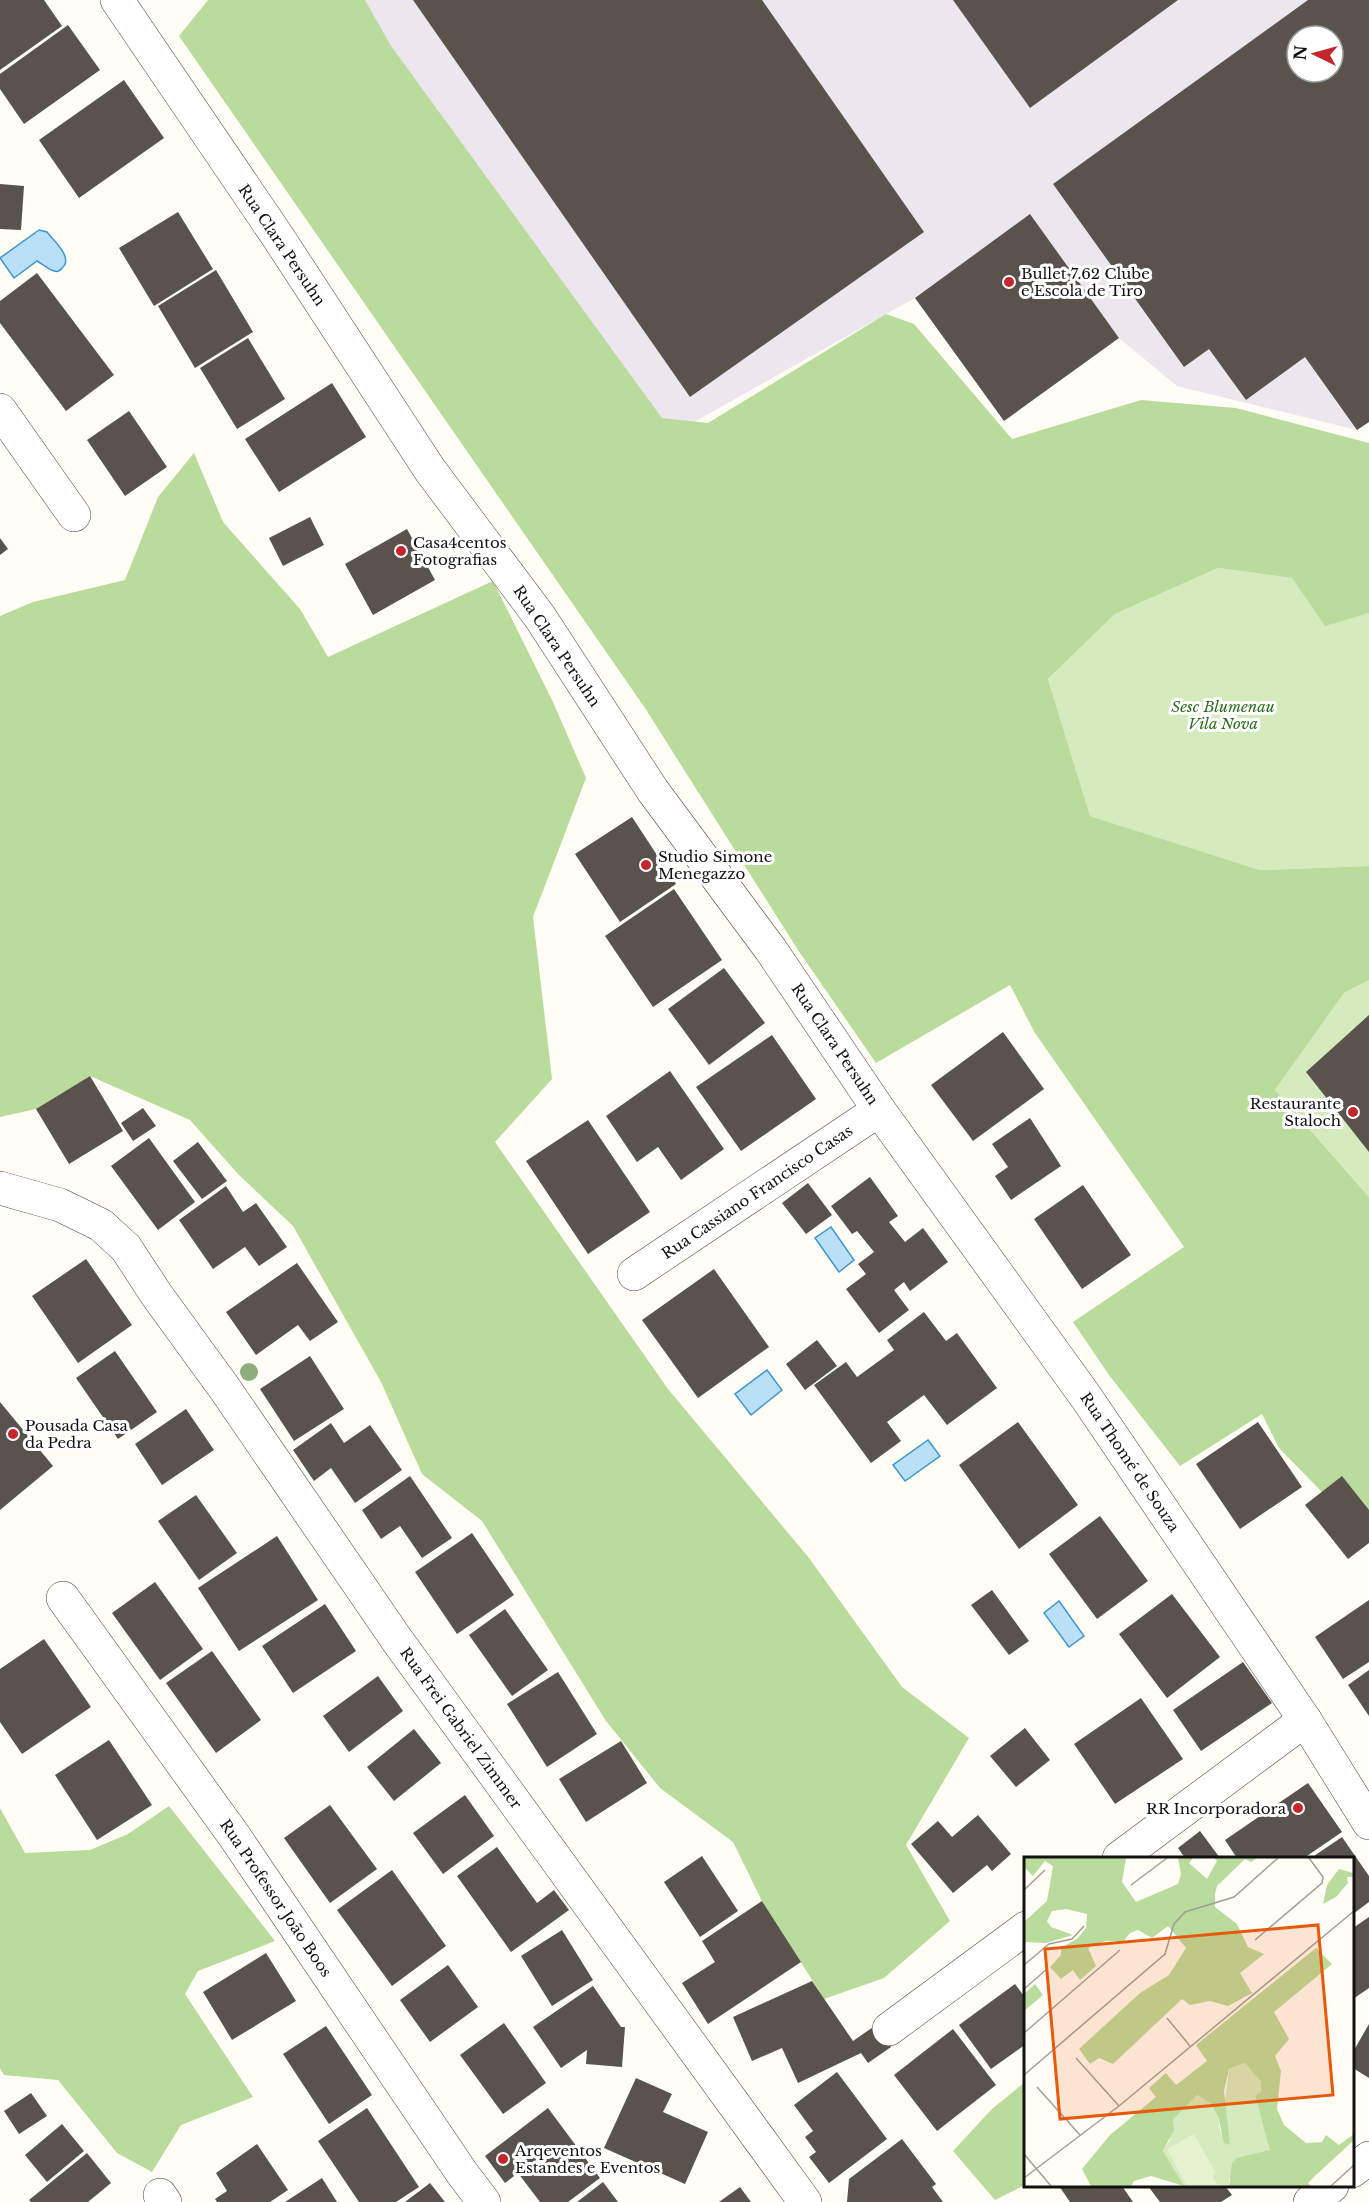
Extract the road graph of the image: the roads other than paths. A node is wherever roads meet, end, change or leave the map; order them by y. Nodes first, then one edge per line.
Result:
1 (117, 0) edge
2 (0, 410) edge
3 (74, 515) dead end
4 (879, 1110) junction
5 (0, 1188) edge
6 (634, 1274) dead end
7 (63, 1598) dead end
8 (1305, 1720) junction
9 (1369, 1823) edge
10 (1120, 1857) edge
11 (1024, 1929) edge
12 (889, 2029) dead end
13 (1369, 2158) edge
14 (1354, 2170) edge
15 (1331, 2187) edge
16 (484, 2202) edge
17 (805, 2202) edge
18 (1310, 2202) edge

1 - 4 street, Rua Clara Persuhn
2 - 3 street
4 - 6 street, Rua Cassiano Francisco Casas
4 - 8 street, Rua Thomé de Souza
5 - 17 street, Rua Frei Gabriel Zimmer
7 - 16 street, Rua Professor João Boos
8 - 9 street, Rua Thomé de Souza
8 - 10 street
11 - 12 street
13 - 14 street
15 - 18 street

